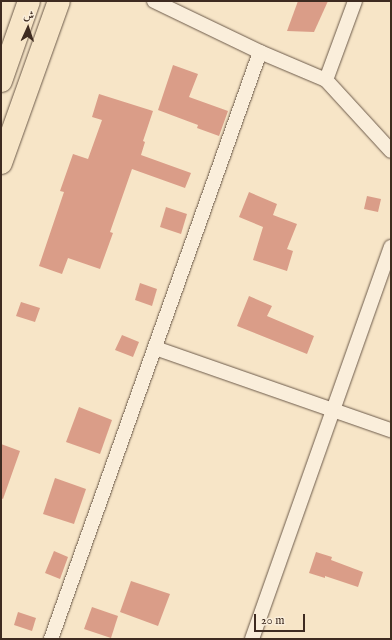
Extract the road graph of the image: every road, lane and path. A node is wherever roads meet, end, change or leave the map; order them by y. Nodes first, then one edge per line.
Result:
1 (29, 1) edge
2 (59, 1) edge
3 (154, 1) edge
4 (355, 1) edge
5 (260, 52) junction
6 (326, 80) junction
7 (1, 81) edge
8 (391, 151) edge
9 (1, 163) edge
10 (391, 247) edge
11 (155, 348) junction
12 (333, 410) junction
13 (391, 430) edge
14 (51, 639) edge
15 (252, 639) edge

1 - 7 main road
2 - 9 main road
3 - 5 street
4 - 6 street
5 - 6 street
5 - 11 street
6 - 8 street
10 - 12 street
11 - 12 street
11 - 14 street
12 - 13 street
12 - 15 street

